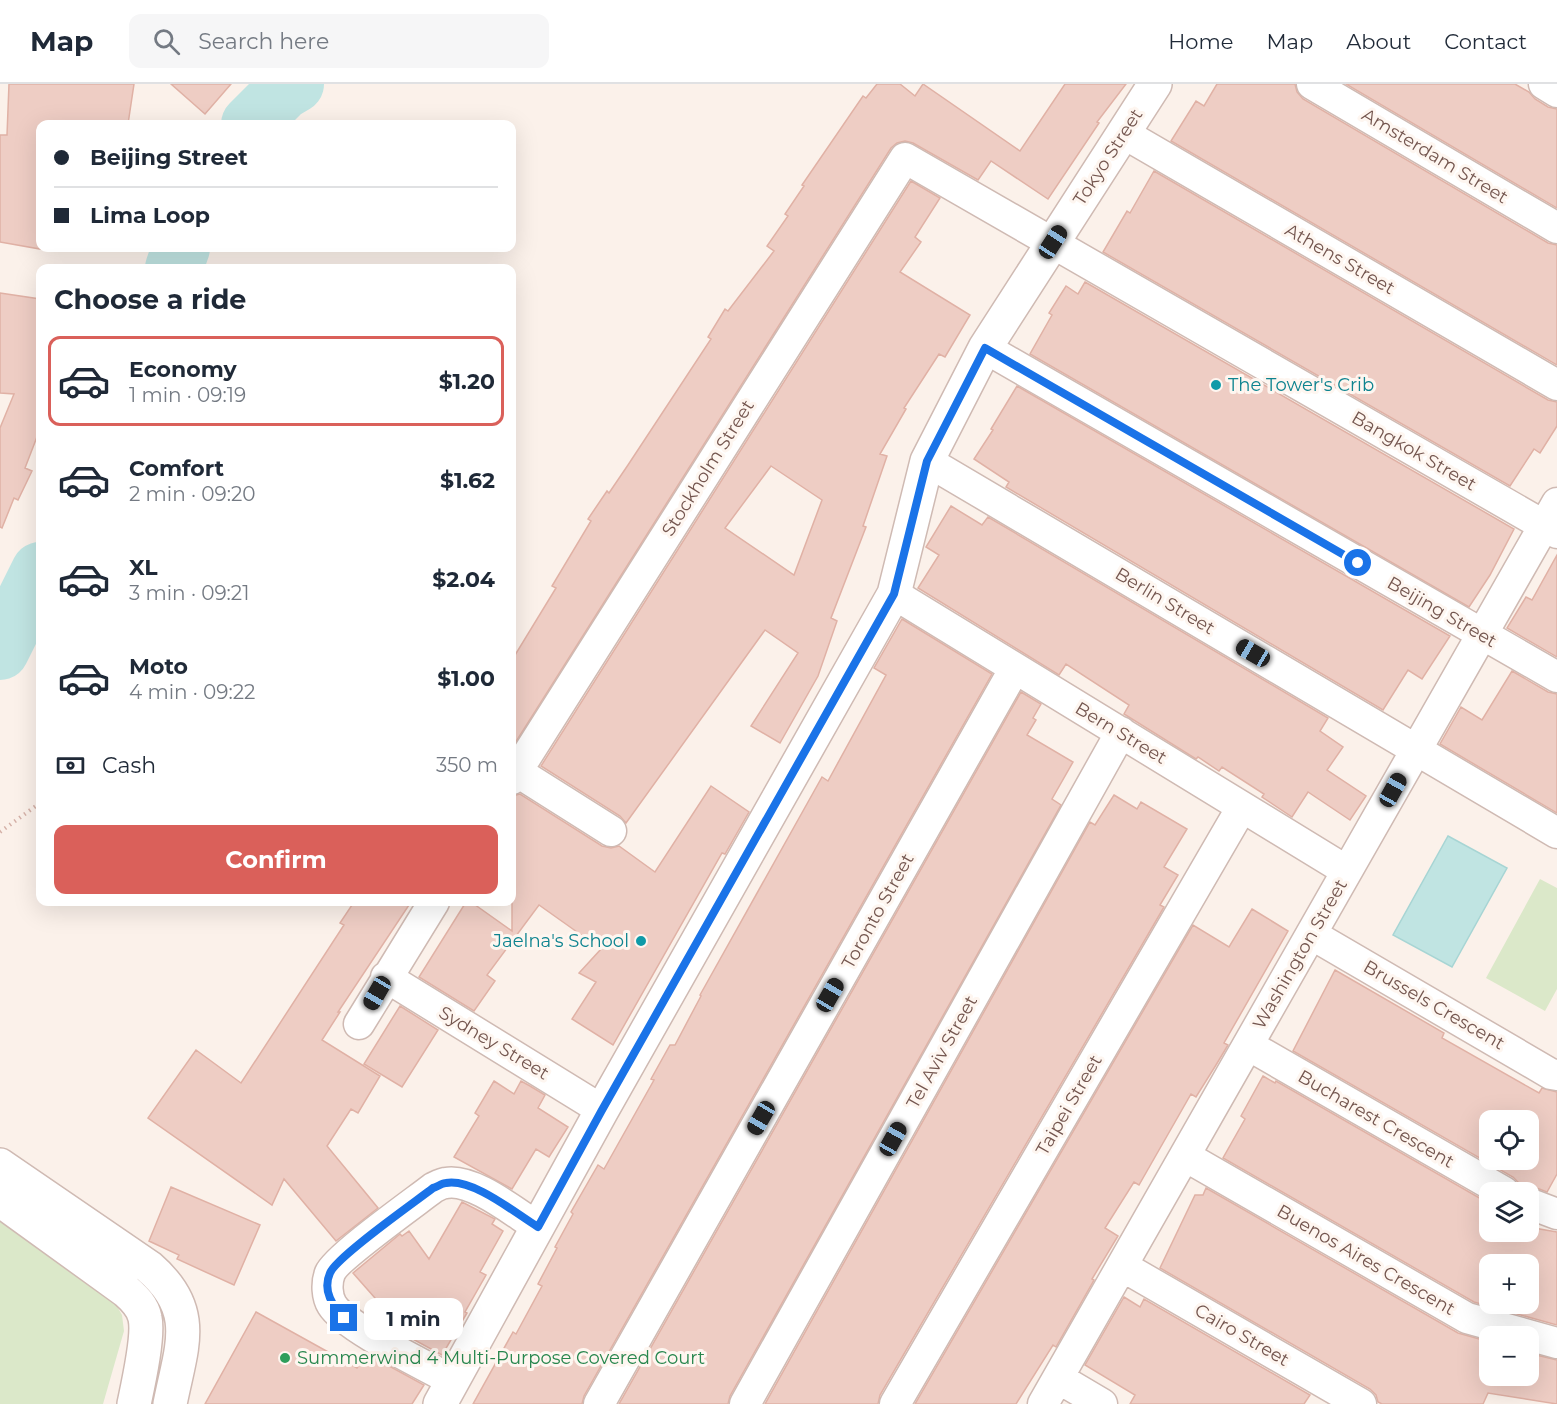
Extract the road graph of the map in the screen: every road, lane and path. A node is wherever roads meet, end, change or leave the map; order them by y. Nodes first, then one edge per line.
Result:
1 (1155, 84) edge
2 (1312, 84) edge
3 (1544, 84) edge
4 (1557, 92) edge
5 (1123, 133) junction
6 (905, 158) joint
7 (1557, 228) edge
8 (1053, 242) junction
9 (985, 348) junction
10 (1557, 385) edge
11 (927, 461) junction
12 (1553, 521) edge
13 (894, 594) junction
14 (1482, 634) junction
15 (1015, 668) junction
16 (1557, 677) edge
17 (1120, 732) junction
18 (1416, 750) junction
19 (516, 772) edge
20 (516, 776) edge
21 (36, 806) edge
22 (1242, 807) junction
23 (611, 831) dead end
24 (0, 832) edge
25 (1557, 833) edge
26 (1347, 871) junction
27 (431, 906) edge
28 (1311, 934) junction
29 (386, 977) junction
30 (359, 1024) dead end
31 (1248, 1045) junction
32 (1557, 1075) edge
33 (602, 1110) junction
34 (1185, 1156) junction
35 (0, 1165) edge
36 (1487, 1182) edge
37 (0, 1200) edge
38 (1539, 1207) edge
39 (1557, 1214) edge
40 (538, 1227) junction
41 (1122, 1266) junction
42 (1557, 1343) edge
43 (1058, 1378) junction
44 (447, 1392) edge
45 (134, 1404) edge
46 (170, 1404) edge
47 (599, 1404) edge
48 (745, 1404) edge
49 (895, 1404) edge
50 (1043, 1404) edge
51 (1102, 1404) edge
52 (1361, 1404) edge

1 - 5 street, Tokyo Street
2 - 7 street, Amsterdam Street
3 - 4 street
5 - 8 street, Tokyo Street
5 - 10 street, Athens Street
6 - 8 street, Bangkok Street
6 - 19 street, Stockholm Street
8 - 9 street, Tokyo Street
8 - 12 street, Bangkok Street
9 - 11 street, Tokyo Street
9 - 14 street, Beijing Street
11 - 13 street, Tokyo Street
11 - 18 street, Berlin Street
12 - 14 street, Washington Street
13 - 15 street, Bern Street
13 - 33 street, Tokyo Street
14 - 16 street, Beijing Street
14 - 18 street, Washington Street
15 - 17 street, Bern Street
15 - 47 street, Toronto Street
17 - 22 street, Bern Street
17 - 48 street, Tel Aviv Street
18 - 25 street, Berlin Street
18 - 26 street, Washington Street
20 - 23 street
21 - 24 path
22 - 26 street, Bern Street
22 - 49 street, Taipei Street
26 - 28 street, Washington Street
27 - 29 street
28 - 31 street, Washington Street
28 - 32 street, Brussels Crescent
29 - 30 street
29 - 33 street, Sydney Street
31 - 34 street, Washington Street
31 - 36 street, Bucharest Crescent
33 - 40 street, Tokyo Street
34 - 41 street, Washington Street
34 - 42 street, Buenos Aires Crescent
35 - 46 street
37 - 45 street
38 - 39 street
40 - 44 street, Tokyo Street
40 - 44 street
41 - 43 street, Washington Street
41 - 52 street, Cairo Street
43 - 50 street, Washington Street
43 - 51 street

